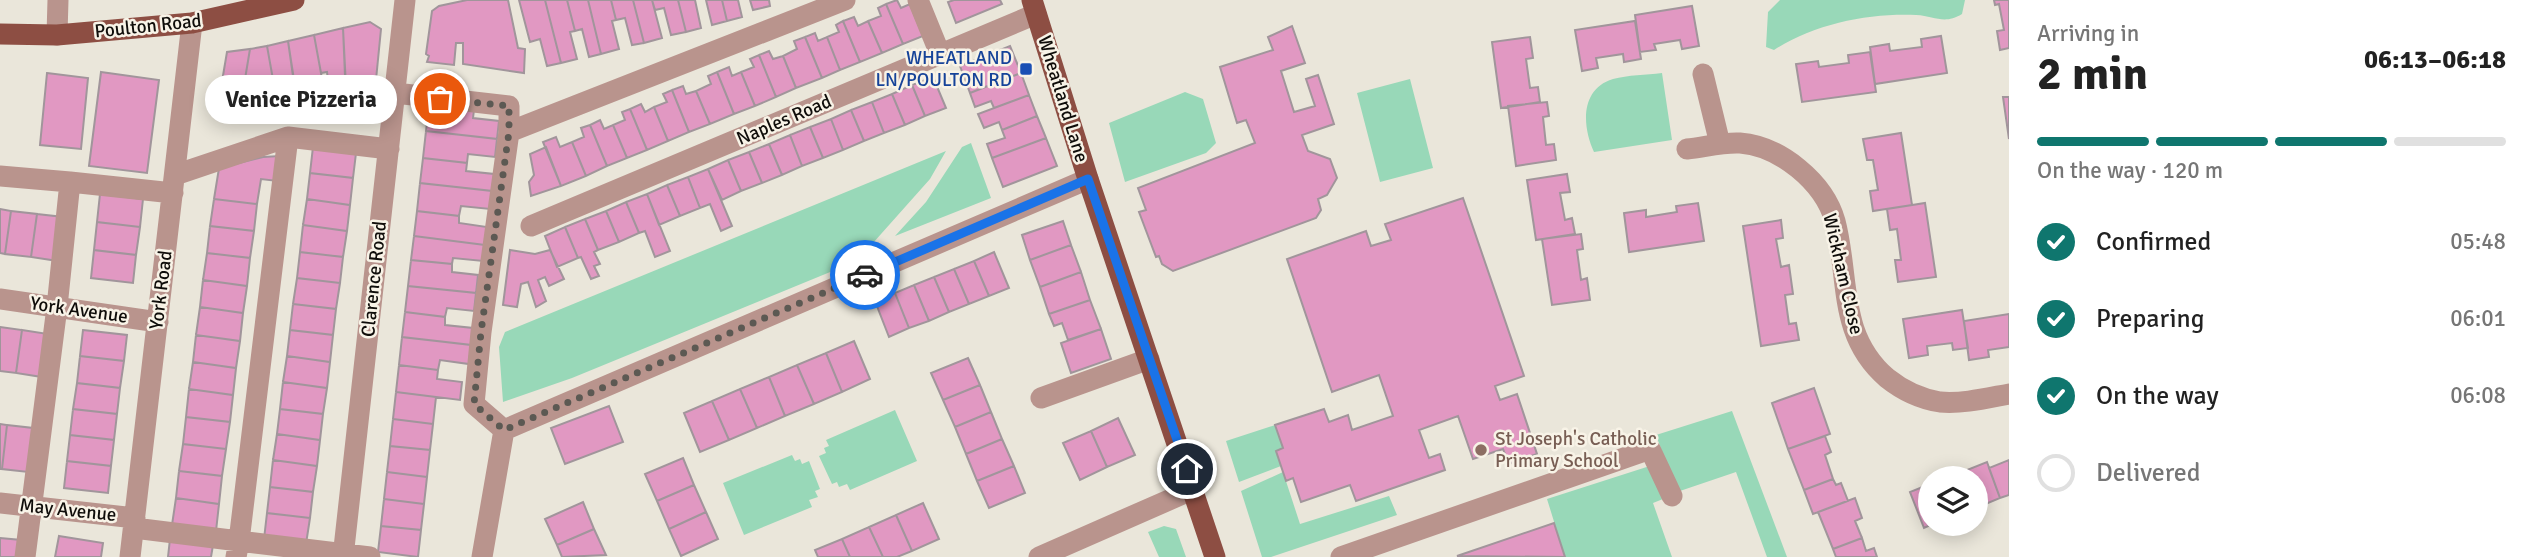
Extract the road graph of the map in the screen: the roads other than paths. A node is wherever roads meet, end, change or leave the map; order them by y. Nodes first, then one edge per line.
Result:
1 (58, 0) edge
2 (294, 0) edge
3 (405, 0) edge
4 (845, 0) edge
5 (918, 0) edge
6 (1034, 7) edge
7 (192, 23) junction
8 (0, 34) edge
9 (57, 35) junction
10 (940, 54) junction
11 (1703, 74) dead end
12 (395, 93) junction
13 (509, 132) junction
14 (288, 137) junction
15 (1720, 144) junction
16 (389, 149) junction
17 (1687, 149) dead end
18 (0, 176) edge
19 (1088, 179) junction
20 (70, 183) junction
21 (174, 184) junction
22 (531, 226) dead end
23 (0, 299) edge
24 (57, 307) junction
25 (158, 322) junction
26 (1149, 359) junction
27 (2009, 394) edge
28 (1041, 398) dead end
29 (504, 430) junction
30 (1194, 489) junction
31 (1672, 496) dead end
32 (0, 503) edge
33 (31, 506) junction
34 (134, 523) junction
35 (237, 549) edge
36 (344, 555) edge
37 (25, 557) edge
38 (131, 557) edge
39 (370, 557) edge
40 (482, 557) edge
41 (1039, 557) edge
42 (1215, 557) edge
43 (1341, 557) edge

1 - 9 street
2 - 7 main road, Poulton Road
3 - 12 street, Clarence Road
4 - 13 street
5 - 10 street
6 - 10 street, Naples Road
6 - 19 main road, Wheatland Lane
7 - 9 main road, Poulton Road
7 - 21 street, York Road
8 - 9 main road, Poulton Road
10 - 22 street, Naples Road
11 - 15 street
12 - 13 street
12 - 16 street, Clarence Road
13 - 29 street
14 - 16 street
14 - 21 street
14 - 35 street
15 - 17 street, Wickham Close
15 - 27 street, Wickham Close
16 - 36 street, Clarence Road
18 - 20 street
19 - 26 main road, Wheatland Lane
19 - 29 street
20 - 21 street
20 - 24 street
21 - 25 street, York Road
23 - 24 street, York Avenue
24 - 25 street, York Avenue
24 - 33 street
25 - 34 street, York Road
26 - 28 street
26 - 30 main road, Wheatland Lane
29 - 40 street
30 - 41 street
30 - 42 main road, Wheatland Lane
31 - 43 street
32 - 33 street, May Avenue
33 - 34 street, May Avenue
33 - 37 street
34 - 35 street, May Avenue
34 - 38 street, York Road
35 - 36 street, May Avenue
36 - 39 street, May Avenue

